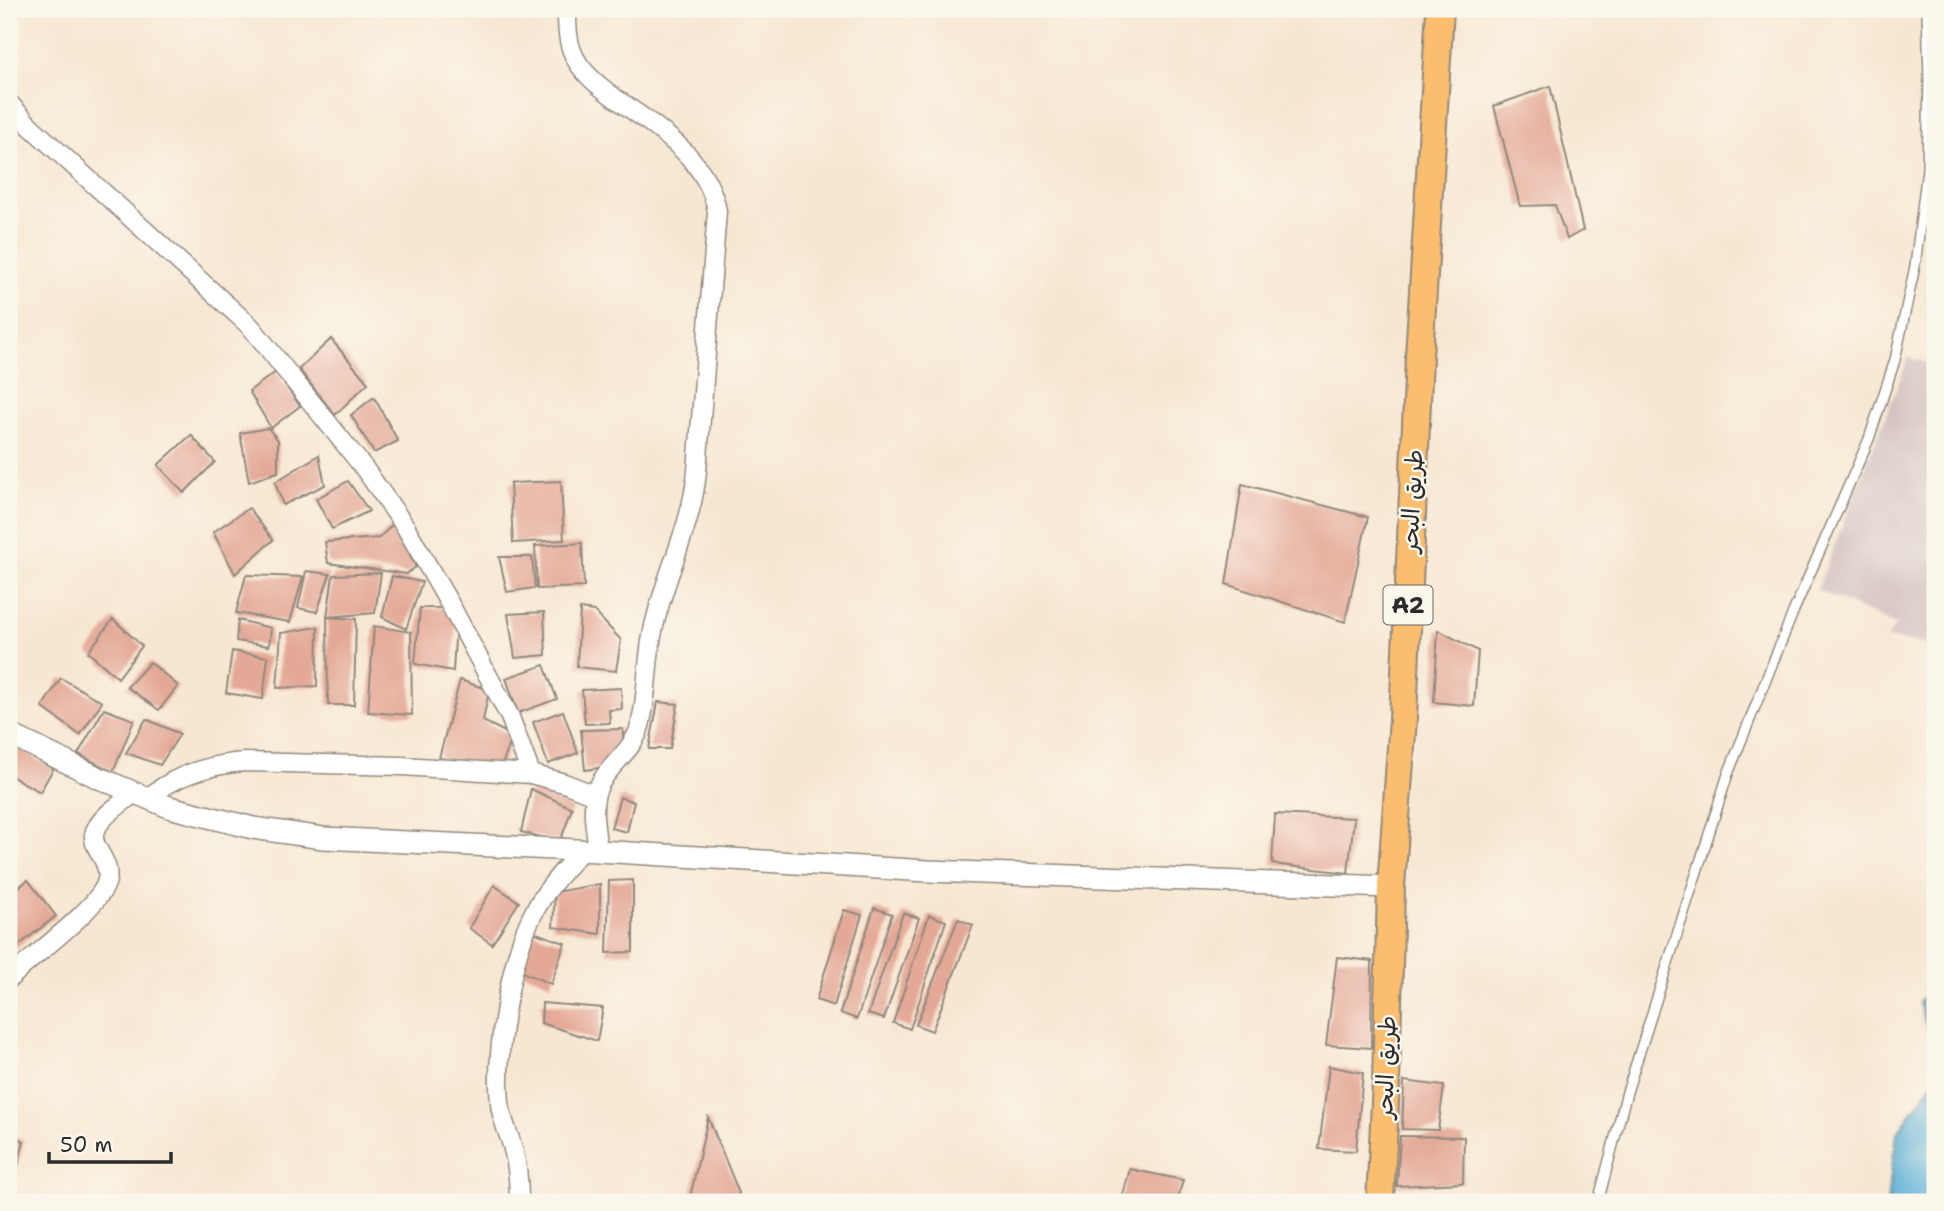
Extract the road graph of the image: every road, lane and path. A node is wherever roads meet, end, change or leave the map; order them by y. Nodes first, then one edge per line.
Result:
1 (567, 9) edge
2 (1440, 9) edge
3 (1927, 9) edge
4 (9, 103) edge
5 (9, 734) edge
6 (531, 774) junction
7 (596, 795) junction
8 (140, 796) junction
9 (590, 851) junction
10 (1391, 887) junction
11 (9, 979) edge
12 (519, 1202) edge
13 (1380, 1202) edge
14 (1598, 1202) edge

1 - 7 street
2 - 10 main road, طريق البحر / A2
3 - 14 lane
4 - 6 street
5 - 8 street
6 - 7 street
6 - 8 street
7 - 9 street
8 - 9 street
8 - 11 street
9 - 10 street
9 - 12 street
10 - 13 main road, طريق البحر / A2

